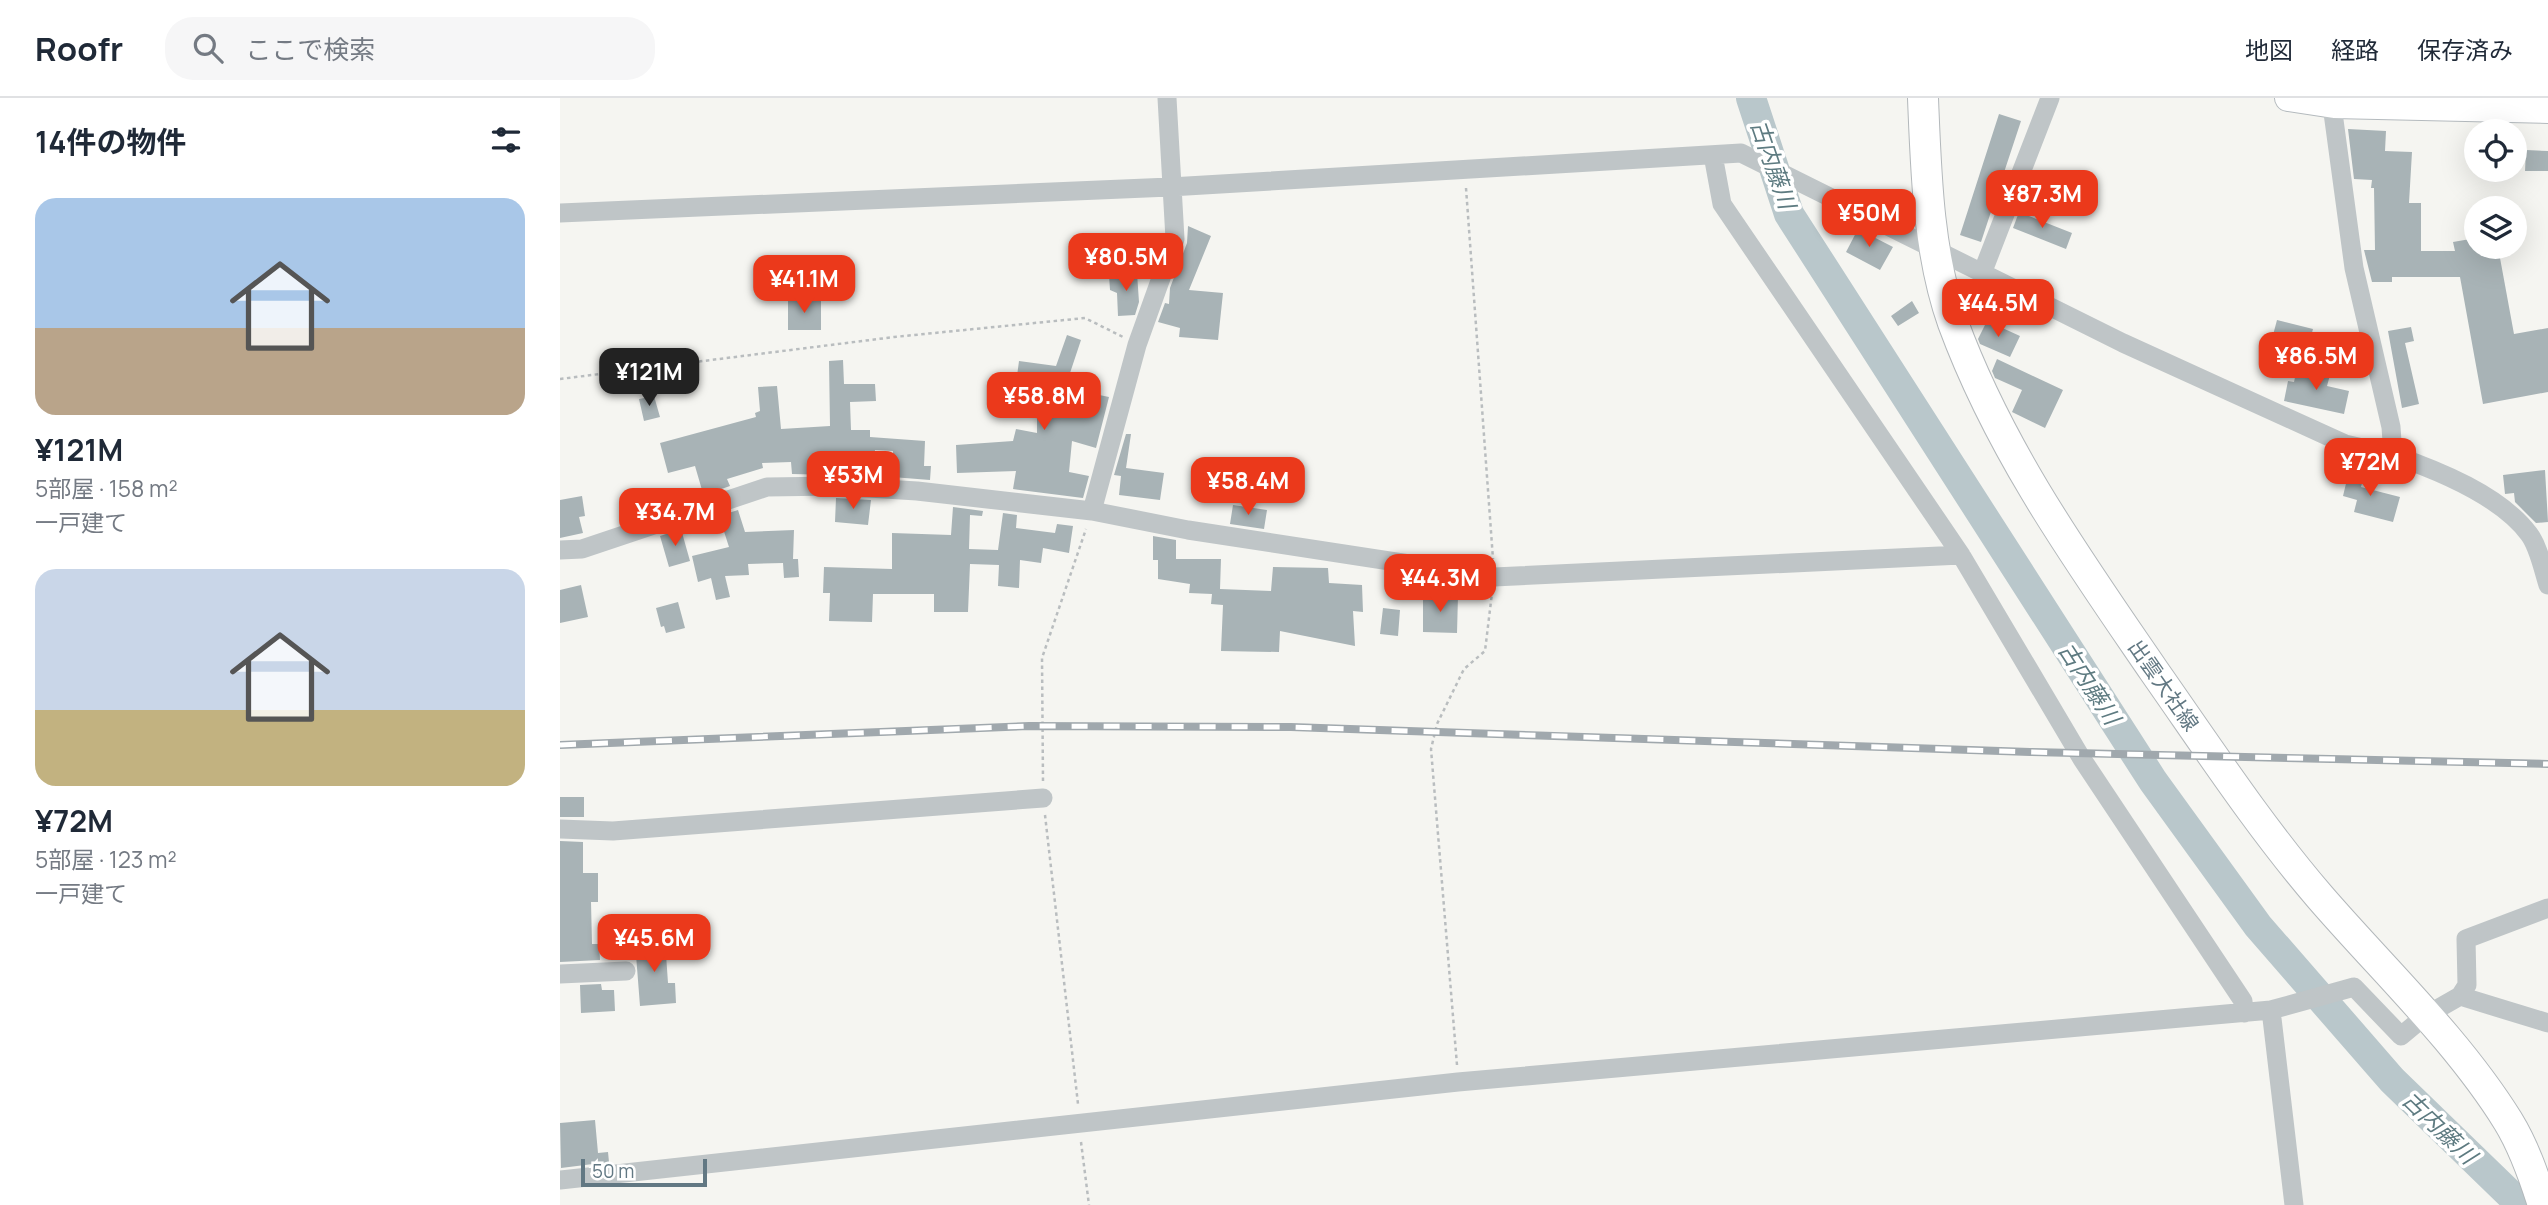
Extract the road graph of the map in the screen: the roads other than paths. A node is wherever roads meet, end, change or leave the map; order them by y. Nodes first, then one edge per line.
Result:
1 (1167, 98) edge
2 (1923, 98) edge
3 (2050, 98) edge
4 (2288, 98) edge
5 (2332, 102) edge
6 (2548, 110) edge
7 (1723, 154) junction
8 (1170, 187) junction
9 (560, 213) edge
10 (1936, 250) junction
11 (1983, 271) junction
12 (2393, 455) junction
13 (1092, 510) junction
14 (560, 550) edge
15 (1961, 555) junction
16 (2548, 585) edge
17 (1043, 798) road end
18 (560, 829) edge
19 (2548, 908) edge
20 (626, 971) dead end
21 (560, 974) edge
22 (2460, 996) junction
23 (2271, 1010) junction
24 (2244, 1013) junction
25 (2425, 1016) junction
26 (2548, 1023) edge
27 (560, 1181) edge
28 (2294, 1205) edge
29 (2543, 1205) edge

1 - 8 street
2 - 10 main road, 出雲大社線
3 - 11 street
4 - 5 main road
5 - 6 main road
5 - 12 street
7 - 8 street
7 - 10 street
7 - 15 street
8 - 9 street
8 - 13 street
10 - 11 street
10 - 25 main road, 出雲大社線
11 - 12 street
12 - 16 street
13 - 14 street
13 - 15 street
15 - 24 street
17 - 18 street
19 - 22 street
20 - 21 street
22 - 25 street
22 - 26 street
23 - 24 street
23 - 25 street
23 - 28 street
24 - 27 street
25 - 29 main road, 出雲大社線

